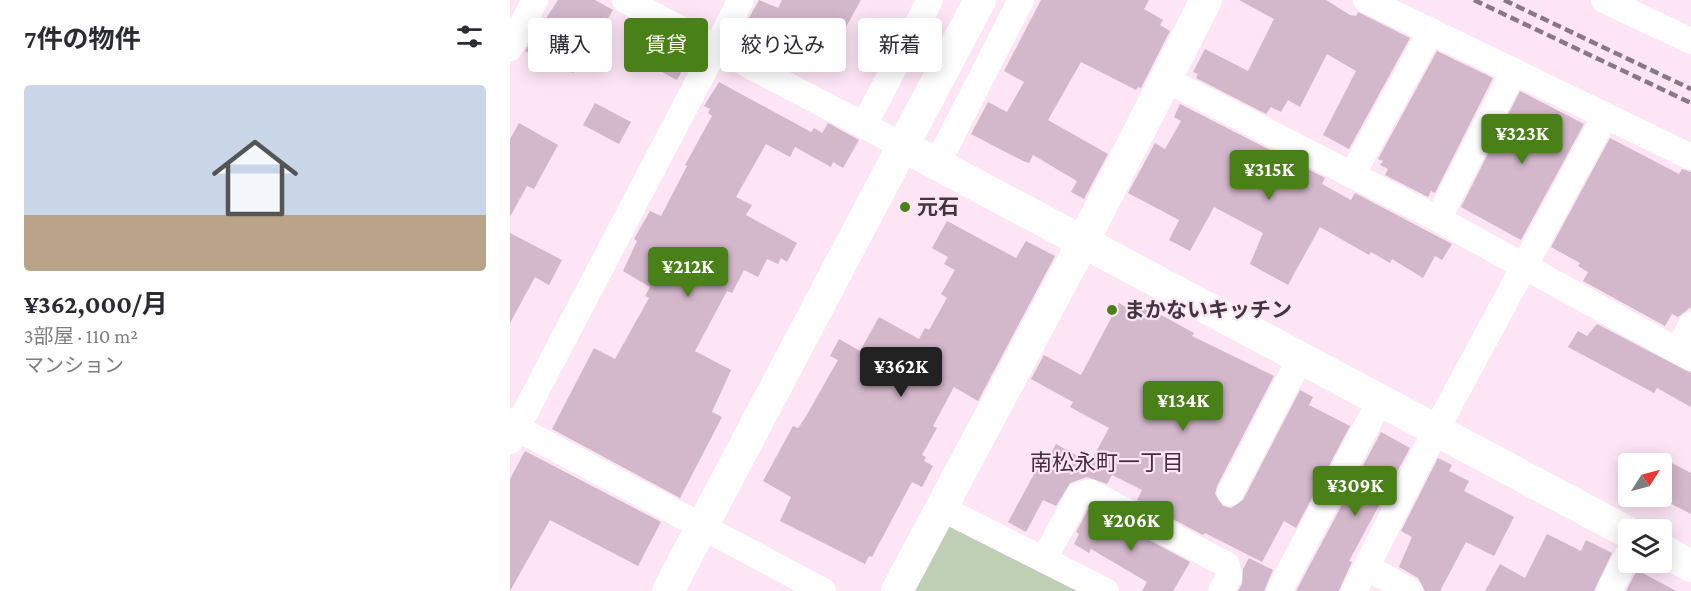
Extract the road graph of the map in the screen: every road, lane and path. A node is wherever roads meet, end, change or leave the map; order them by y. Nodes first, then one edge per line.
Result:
1 (535, 0) edge
2 (625, 0) edge
3 (741, 0) edge
4 (930, 0) edge
5 (980, 0) edge
6 (1021, 0) edge
7 (1206, 0) edge
8 (1366, 0) edge
9 (1604, 0) edge
10 (1431, 31) junction
11 (1687, 33) edge
12 (716, 47) junction
13 (510, 48) edge
14 (1514, 71) junction
15 (1165, 79) junction
16 (1605, 116) junction
17 (864, 125) junction
18 (903, 146) junction
19 (1691, 157) edge
20 (937, 164) junction
21 (1352, 175) junction
22 (1438, 219) junction
23 (1083, 242) junction
24 (1525, 267) junction
25 (1691, 326) edge
26 (1684, 355) edge
27 (1301, 357) junction
28 (1381, 399) junction
29 (1437, 428) junction
30 (512, 430) edge
31 (1230, 493) dead end
32 (941, 508) junction
33 (703, 525) junction
34 (1618, 526) edge
35 (1672, 556) edge
36 (1044, 559) junction
37 (1691, 566) edge
38 (1366, 567) junction
39 (1618, 573) edge
40 (668, 591) edge
41 (824, 591) edge
42 (897, 591) edge
43 (1106, 591) edge
44 (1221, 591) edge
45 (1280, 591) edge
46 (1354, 591) edge
47 (1410, 591) edge
48 (1609, 591) edge

1 - 13 street
2 - 12 street
3 - 12 street
4 - 17 street
5 - 18 street
6 - 20 street
7 - 15 street
8 - 10 street
9 - 11 street
10 - 14 street
10 - 21 street
12 - 17 street
12 - 30 street
14 - 16 street
14 - 22 street
15 - 21 street
15 - 23 street
16 - 19 street
16 - 24 street
17 - 18 street
18 - 20 street
18 - 33 street
20 - 23 street
21 - 22 street
22 - 24 street
23 - 27 street
23 - 32 street
24 - 26 street
24 - 29 street
25 - 26 street
27 - 28 street
27 - 31 street
28 - 29 street
28 - 45 street
29 - 34 street
29 - 38 street
30 - 33 street
32 - 36 street
32 - 42 street
33 - 40 street
33 - 41 street
35 - 37 street
36 - 43 street
36 - 44 street
38 - 46 street
38 - 47 street
39 - 48 street

